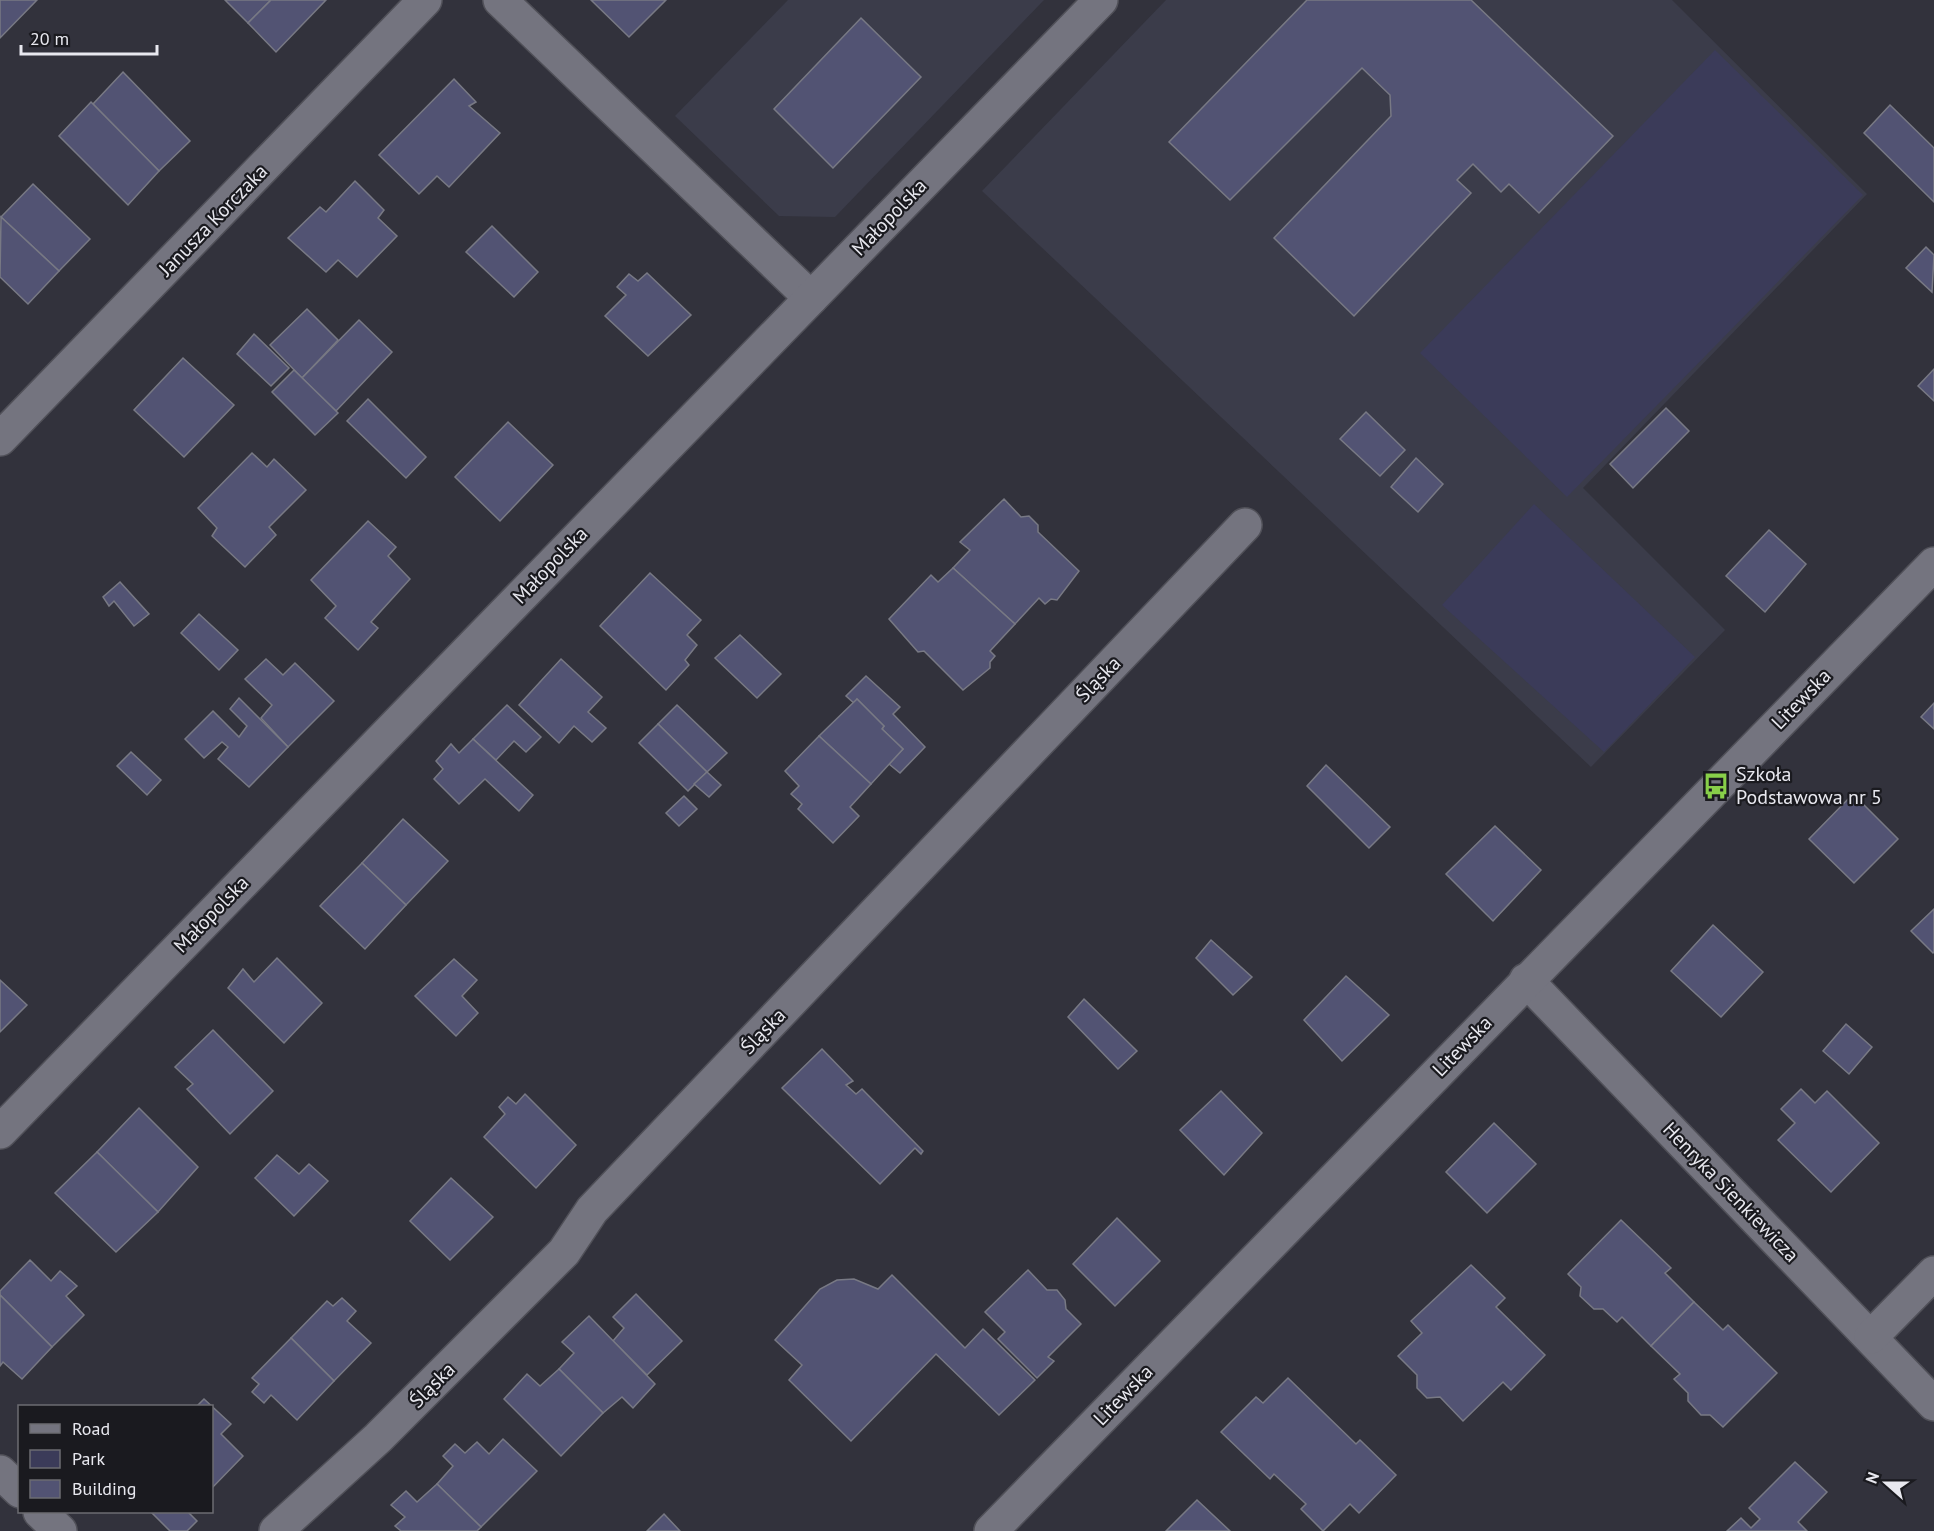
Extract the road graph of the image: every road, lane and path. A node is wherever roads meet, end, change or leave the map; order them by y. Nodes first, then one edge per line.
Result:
1 (425, 0) edge
2 (501, 0) edge
3 (1101, 0) edge
4 (811, 298) junction
5 (0, 439) edge
6 (1245, 525) dead end
7 (1934, 564) edge
8 (1526, 980) junction
9 (0, 1132) edge
10 (1934, 1273) edge
11 (1872, 1337) junction
12 (1934, 1404) edge
13 (0, 1472) edge
14 (18, 1489) edge
15 (41, 1513) edge
16 (60, 1531) edge
17 (276, 1531) edge
18 (991, 1531) edge

1 - 5 street, Janusza Korczaka
2 - 4 street
3 - 4 street, Małopolska
4 - 9 street, Małopolska
6 - 17 street, Śląska
7 - 8 street, Litewska
8 - 11 street, Henryka Sienkiewicza
8 - 18 street, Litewska
10 - 11 street
11 - 12 street, Henryka Sienkiewicza
13 - 14 street
15 - 16 street

